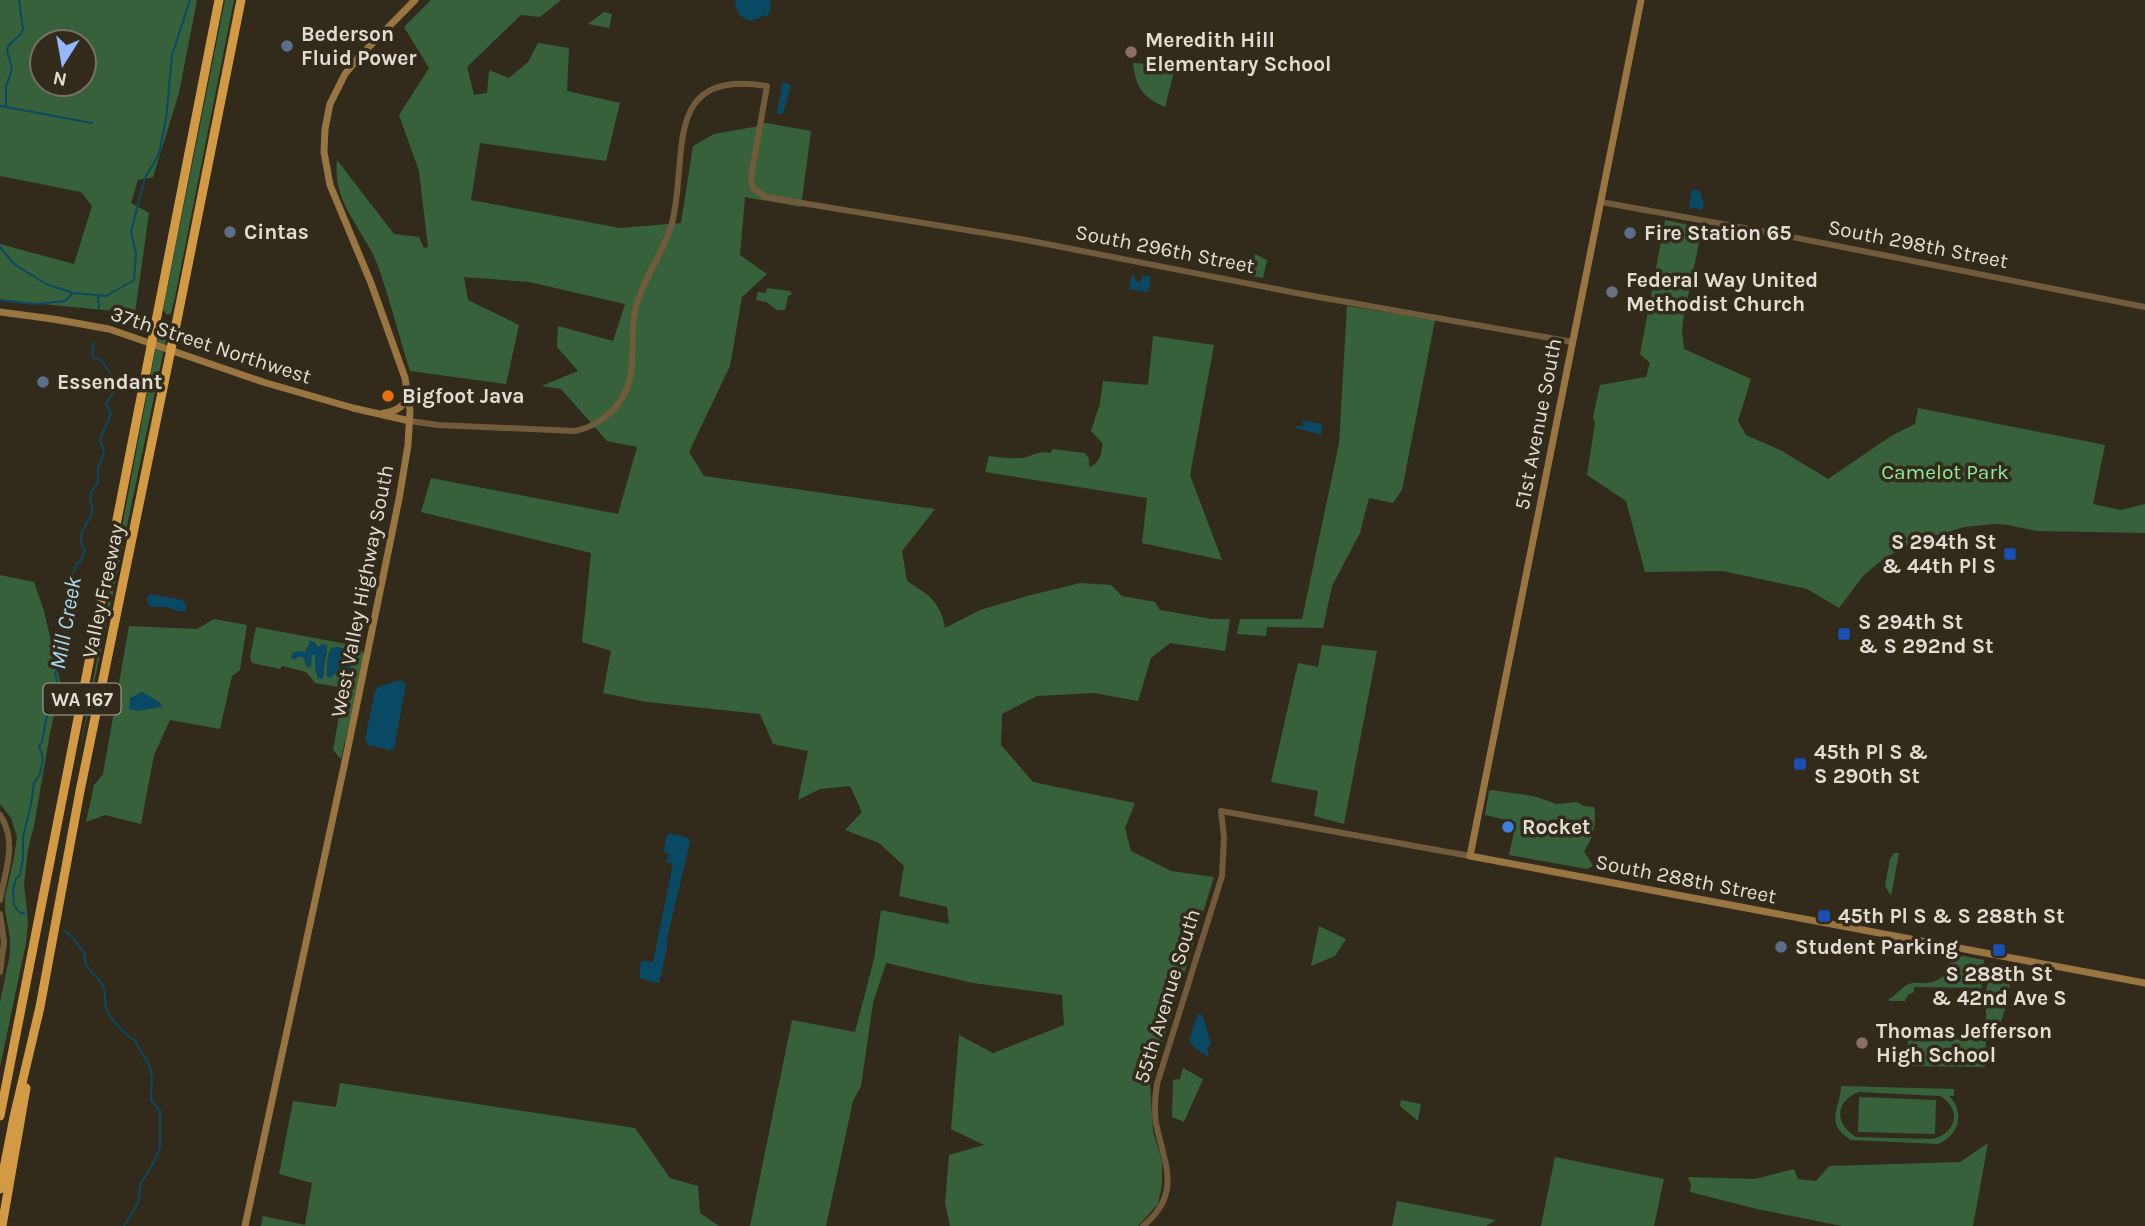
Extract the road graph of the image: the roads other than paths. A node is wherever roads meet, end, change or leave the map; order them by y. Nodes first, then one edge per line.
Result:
1 (219, 0) edge
2 (241, 0) edge
3 (415, 0) edge
4 (1641, 0) edge
5 (1601, 202) junction
6 (2145, 307) edge
7 (0, 312) edge
8 (1573, 342) junction
9 (408, 387) junction
10 (376, 414) junction
11 (410, 421) junction
12 (1221, 811) joint
13 (0, 815) edge
14 (1470, 856) junction
15 (0, 900) edge
16 (0, 914) edge
17 (0, 972) edge
18 (2145, 983) edge
19 (40, 1007) junction
20 (7, 1081) junction
21 (0, 1106) edge
22 (0, 1116) edge
23 (0, 1189) edge
24 (2, 1226) edge
25 (245, 1226) edge
26 (1143, 1226) edge

1 - 20 highway, Valley Freeway / WA 167
2 - 19 highway, Valley Freeway / WA 167
3 - 9 main road, West Valley Highway South
4 - 5 main road, 51st Avenue South
5 - 6 street, South 298th Street
5 - 8 main road, 51st Avenue South
7 - 10 main road, 37th Street Northwest
8 - 11 street, South 296th Street
8 - 14 main road, 51st Avenue South
9 - 10 main road
9 - 11 main road, West Valley Highway South
10 - 11 main road, 37th Street Northwest
11 - 25 main road, West Valley Highway South
12 - 14 street, South 288th Street
12 - 26 street, 55th Avenue South
13 - 15 street
14 - 18 main road, South 288th Street
16 - 17 street
19 - 23 highway, Valley Freeway / WA 167
19 - 24 highway
20 - 21 highway
20 - 22 highway, Valley Freeway / WA 167

